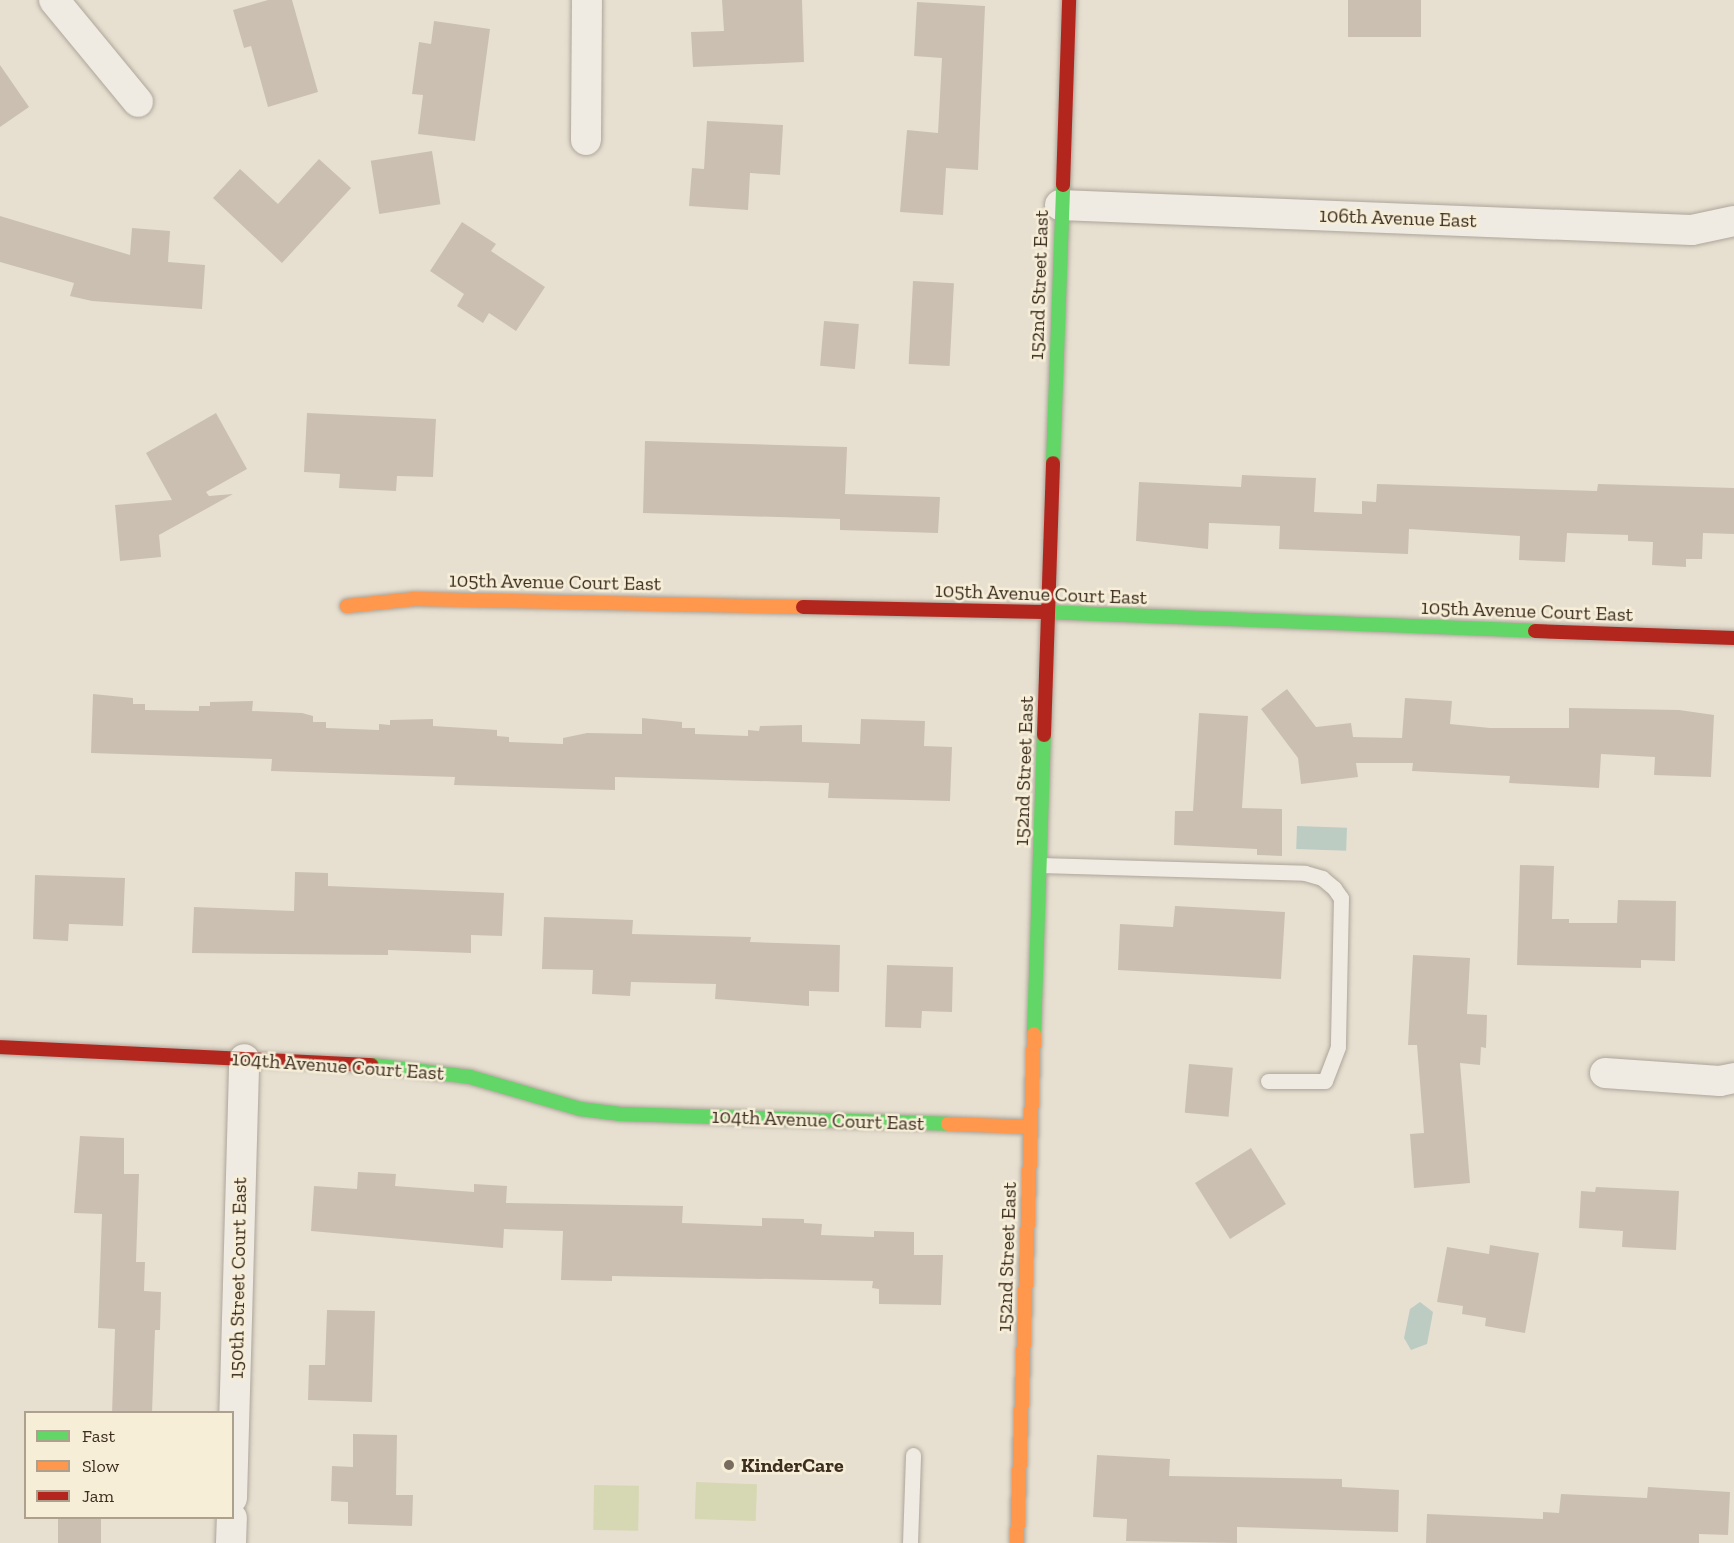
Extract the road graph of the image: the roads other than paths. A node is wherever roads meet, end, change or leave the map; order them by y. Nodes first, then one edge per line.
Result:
1 (54, 0) edge
2 (587, 0) edge
3 (1069, 0) edge
4 (138, 102) dead end
5 (586, 140) dead end
6 (1060, 205) junction
7 (1734, 221) edge
8 (347, 606) dead end
9 (1049, 613) junction
10 (1734, 638) edge
11 (1040, 866) junction
12 (0, 1047) edge
13 (244, 1059) junction
14 (1605, 1073) dead end
15 (1734, 1078) edge
16 (1268, 1081) dead end
17 (1031, 1127) junction
18 (234, 1425) edge
19 (914, 1455) dead end
20 (232, 1519) edge
21 (231, 1543) edge
22 (910, 1543) edge
23 (1017, 1543) edge

1 - 4 street
2 - 5 street
3 - 6 street, 152nd Street East
6 - 7 street, 106th Avenue East
6 - 9 street, 152nd Street East
8 - 9 street, 105th Avenue Court East
9 - 10 street, 105th Avenue Court East
9 - 11 street, 152nd Street East
11 - 16 lane
11 - 17 street, 152nd Street East
12 - 13 street, 104th Avenue Court East
13 - 17 street, 104th Avenue Court East
13 - 18 street, 150th Street Court East
14 - 15 street
17 - 23 street, 152nd Street East
19 - 22 lane
20 - 21 street

